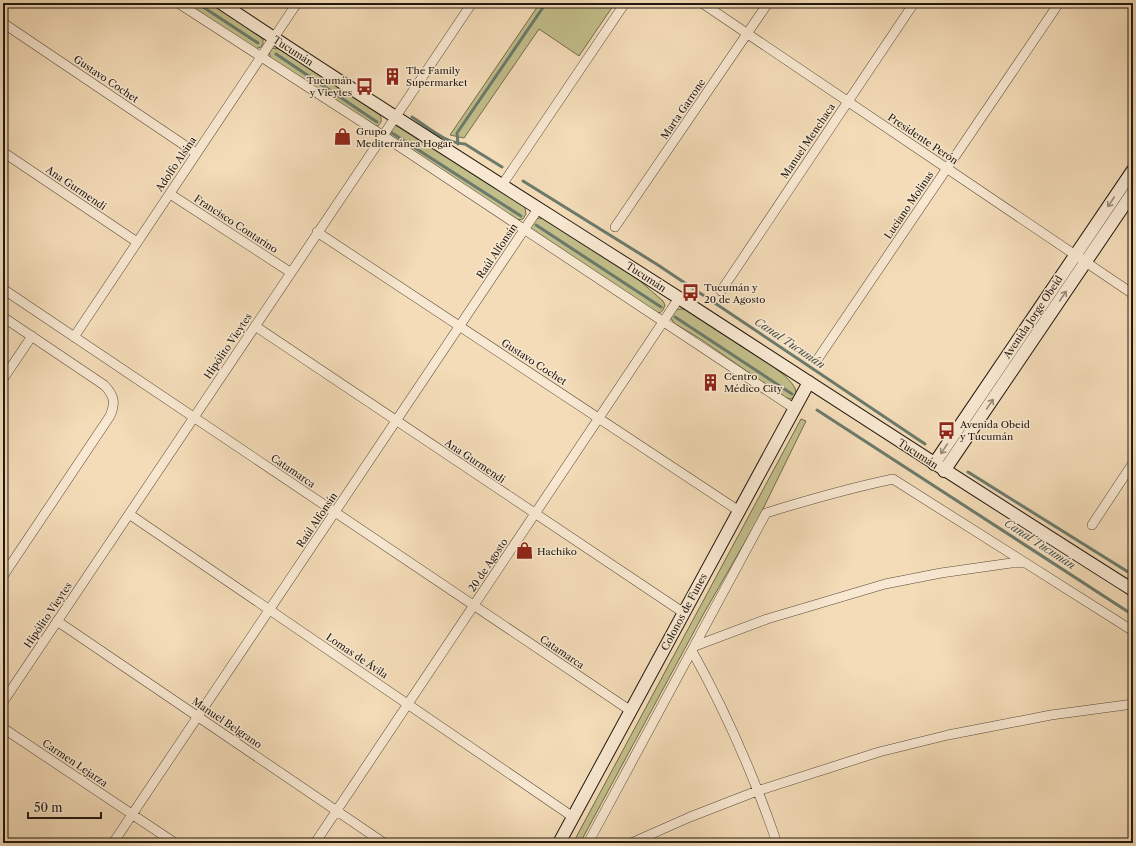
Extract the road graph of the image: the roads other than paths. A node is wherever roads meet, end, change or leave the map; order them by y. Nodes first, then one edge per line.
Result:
1 (178, 3) edge
2 (221, 3) edge
3 (297, 3) edge
4 (472, 3) edge
5 (625, 3) edge
6 (702, 3) edge
7 (768, 3) edge
8 (914, 3) edge
9 (1059, 3) edge
10 (3, 24) edge
11 (747, 34) junction
12 (273, 38) junction
13 (260, 57) junction
14 (848, 102) junction
15 (394, 117) junction
16 (382, 136) junction
17 (3, 152) edge
18 (196, 153) junction
19 (947, 169) junction
20 (1133, 170) edge
21 (502, 185) junction
22 (1133, 192) edge
23 (170, 194) junction
24 (538, 208) junction
25 (615, 226) dead end
26 (524, 230) junction
27 (318, 232) junction
28 (137, 242) junction
29 (1075, 255) junction
30 (1086, 262) junction
31 (290, 272) junction
32 (3, 289) edge
33 (721, 291) dead end
34 (1133, 294) edge
35 (679, 298) junction
36 (3, 317) edge
37 (663, 322) junction
38 (254, 326) junction
39 (460, 326) junction
40 (32, 336) junction
41 (74, 337) junction
42 (817, 360) dead end
43 (3, 379) edge
44 (809, 382) junction
45 (794, 409) junction
46 (194, 417) junction
47 (598, 418) junction
48 (396, 421) junction
49 (1133, 463) edge
50 (934, 464) junction
51 (944, 471) junction
52 (739, 511) junction
53 (335, 512) junction
54 (129, 514) junction
55 (535, 514) junction
56 (1092, 525) dead end
57 (1024, 562) junction
58 (3, 576) edge
59 (1133, 590) edge
60 (474, 605) junction
61 (270, 610) junction
62 (684, 613) junction
63 (57, 621) junction
64 (1133, 631) edge
65 (693, 648) junction
66 (3, 702) edge
67 (408, 704) junction
68 (1133, 704) edge
69 (631, 711) junction
70 (198, 716) junction
71 (3, 728) edge
72 (757, 791) junction
73 (336, 810) junction
74 (132, 814) junction
75 (573, 817) junction
76 (113, 843) edge
77 (175, 843) edge
78 (315, 843) edge
79 (384, 843) edge
80 (559, 843) edge
81 (588, 843) edge
82 (631, 843) edge
83 (777, 843) edge

1 - 13 street
2 - 12 main road, Tucumán
3 - 12 street, Adolfo Alsina
4 - 15 street, Hipólito Vieytes
5 - 21 street
6 - 11 street, Presidente Perón
7 - 11 street, Marta Garrone
8 - 14 street, Manuel Menchaca
9 - 19 street, Luciano Molinas
10 - 18 street, Gustavo Cochet
11 - 14 street, Presidente Perón
11 - 25 street, Marta Garrone
12 - 13 street, Adolfo Alsina
12 - 15 main road, Tucumán
13 - 16 street
13 - 18 street, Adolfo Alsina
14 - 19 street, Presidente Perón
14 - 33 street, Manuel Menchaca
15 - 16 street, Hipólito Vieytes
15 - 21 main road, Tucumán
16 - 26 street
16 - 27 street, Hipólito Vieytes
17 - 28 street, Ana Gurmendi
18 - 23 street, Adolfo Alsina
19 - 29 street, Presidente Perón
19 - 42 street, Luciano Molinas
20 -> 29 main road, Avenida Jorge Obeid
21 - 24 main road, Tucumán
22 - 30 main road, Avenida Jorge Obeid
23 - 28 street, Adolfo Alsina
23 - 31 street, Francisco Contarino
24 - 26 street, Raúl Alfonsín
24 - 35 main road, Tucumán
26 - 37 street
26 - 39 street, Raúl Alfonsín
27 - 31 street, Hipólito Vieytes
27 - 39 street, Gustavo Cochet
28 - 41 street, Adolfo Alsina
29 - 30 street, Presidente Perón
29 -> 50 main road, Avenida Jorge Obeid
30 - 34 street, Presidente Perón
51 -> 30 main road, Avenida Jorge Obeid
31 - 38 street, Hipólito Vieytes
32 - 41 street, Catamarca
35 - 37 street, 20 de Agosto
35 - 44 main road, Tucumán
36 - 40 street
37 - 45 street
37 - 47 street, 20 de Agosto
38 - 46 street, Hipólito Vieytes
38 - 48 street, Ana Gurmendi
39 - 47 street, Gustavo Cochet
39 - 48 street, Raúl Alfonsín
40 - 43 street
40 - 58 street
41 - 46 street, Catamarca
44 - 45 main road, Colonos de Funes
44 - 50 main road, Tucumán
45 - 52 main road, Colonos de Funes
46 - 53 street, Catamarca
46 - 54 street, Hipólito Vieytes
47 - 52 street, Gustavo Cochet
47 - 55 street, 20 de Agosto
48 - 53 street, Raúl Alfonsín
48 - 55 street, Ana Gurmendi
49 - 56 street
50 - 51 main road, Tucumán
51 - 59 main road, Tucumán
52 - 62 main road, Colonos de Funes
53 - 60 street, Catamarca
53 - 61 street, Raúl Alfonsín
54 - 61 street, Lomas de Ávila
54 - 63 street, Hipólito Vieytes
55 - 60 street, 20 de Agosto
55 - 62 street, Ana Gurmendi
57 - 64 street
57 - 65 street
57 - 65 street
60 - 67 street, 20 de Agosto
60 - 69 street, Catamarca
61 - 67 street, Lomas de Ávila
61 - 70 street, Raúl Alfonsín
62 - 69 main road, Colonos de Funes
63 - 66 street, Hipólito Vieytes
63 - 70 street, Manuel Belgrano
65 - 72 street
65 - 81 street
67 - 73 street, 20 de Agosto
67 - 75 street, Lomas de Ávila
68 - 72 street
69 - 75 main road, Colonos de Funes
70 - 73 street, Manuel Belgrano
70 - 74 street, Raúl Alfonsín
71 - 74 street, Carmen Lejarza
72 - 82 street
72 - 83 street
73 - 78 street, 20 de Agosto
73 - 79 street, Manuel Belgrano
74 - 76 street, Raúl Alfonsín
74 - 77 street, Carmen Lejarza
75 - 80 main road, Colonos de Funes

